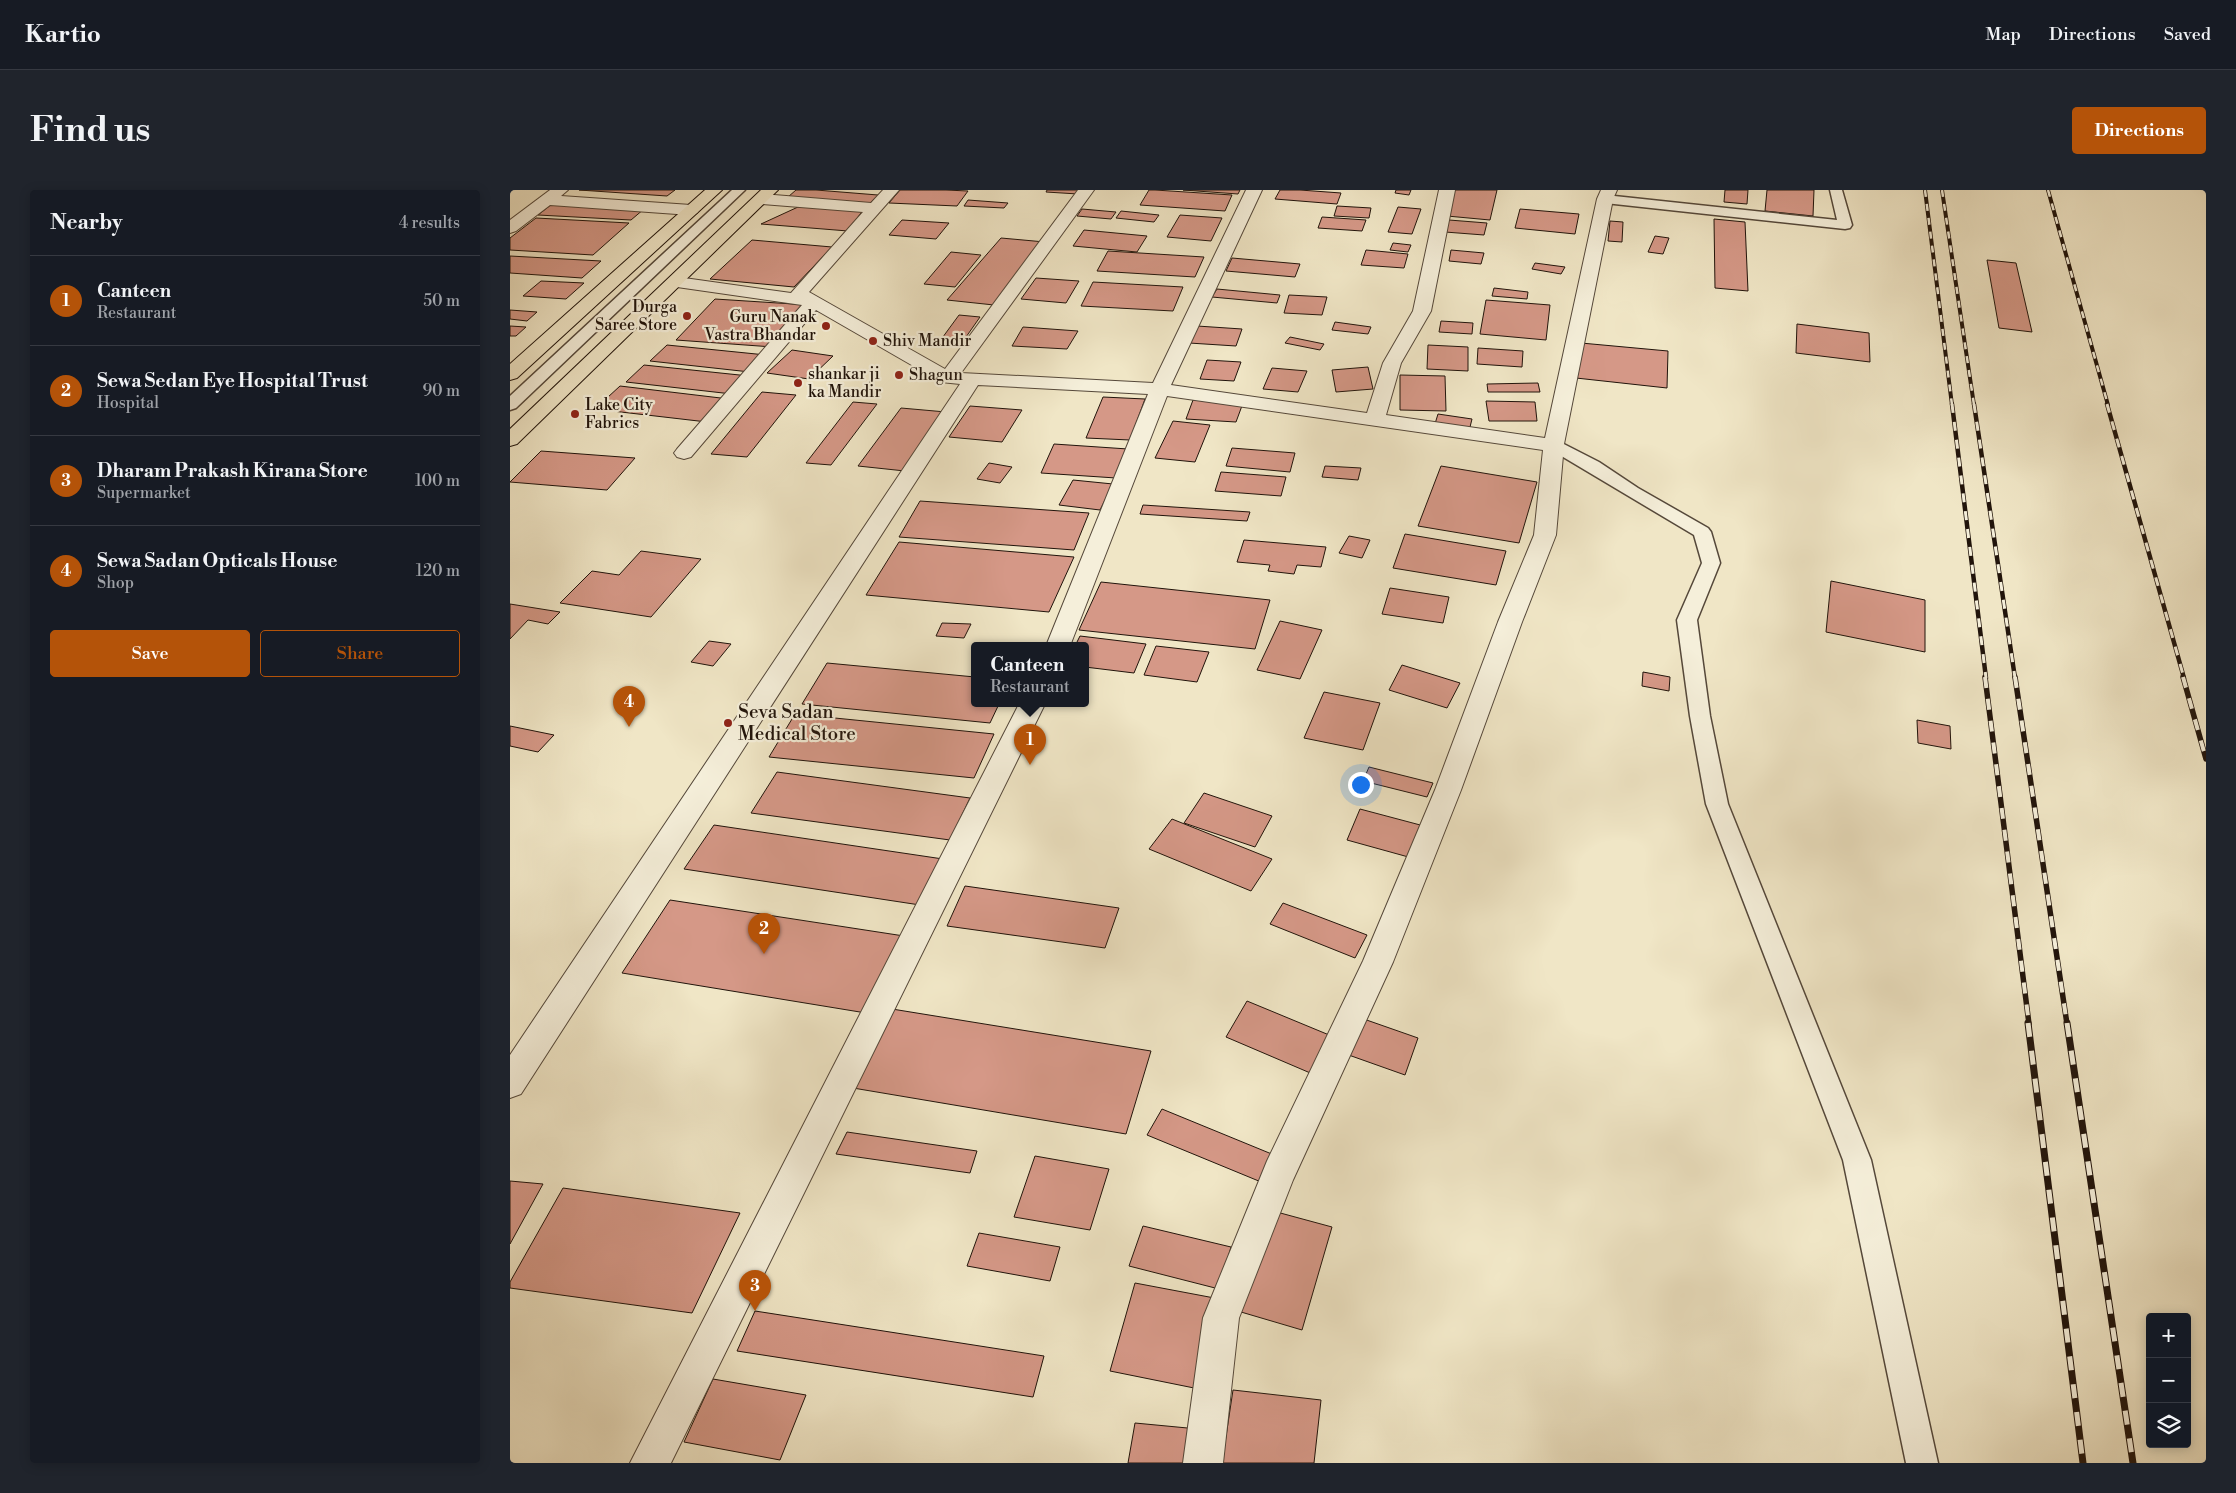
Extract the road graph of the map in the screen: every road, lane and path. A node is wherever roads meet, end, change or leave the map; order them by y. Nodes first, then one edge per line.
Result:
1 (560, 190) edge
2 (714, 190) edge
3 (739, 190) edge
4 (891, 190) edge
5 (1086, 190) edge
6 (1254, 190) edge
7 (1447, 190) edge
8 (1836, 190) edge
9 (766, 195) edge
10 (1607, 195) edge
11 (546, 200) junction
12 (875, 208) junction
13 (692, 210) junction
14 (510, 228) edge
15 (677, 282) junction
16 (814, 302) junction
17 (510, 374) edge
18 (960, 379) junction
19 (1160, 389) junction
20 (510, 405) edge
21 (1375, 419) junction
22 (510, 440) edge
23 (1554, 445) junction
24 (684, 453) dead end
25 (1060, 642) edge
26 (1030, 707) edge
27 (510, 1083) edge
28 (650, 1463) edge
29 (1203, 1463) edge
30 (1922, 1463) edge

1 - 11 street
2 - 13 main road
3 - 20 lane
4 - 12 street
5 - 18 street
6 - 19 street
7 - 21 street
8 - 10 lane
9 - 12 street
9 - 15 main road
10 - 23 street
11 - 13 street
11 - 14 street
12 - 16 street
13 - 17 main road
15 - 16 street
15 - 22 main road
16 - 18 street
16 - 24 street
18 - 19 street
18 - 27 street
19 - 21 street
19 - 25 street
21 - 23 street
23 - 29 street
23 - 30 lane
26 - 28 street

